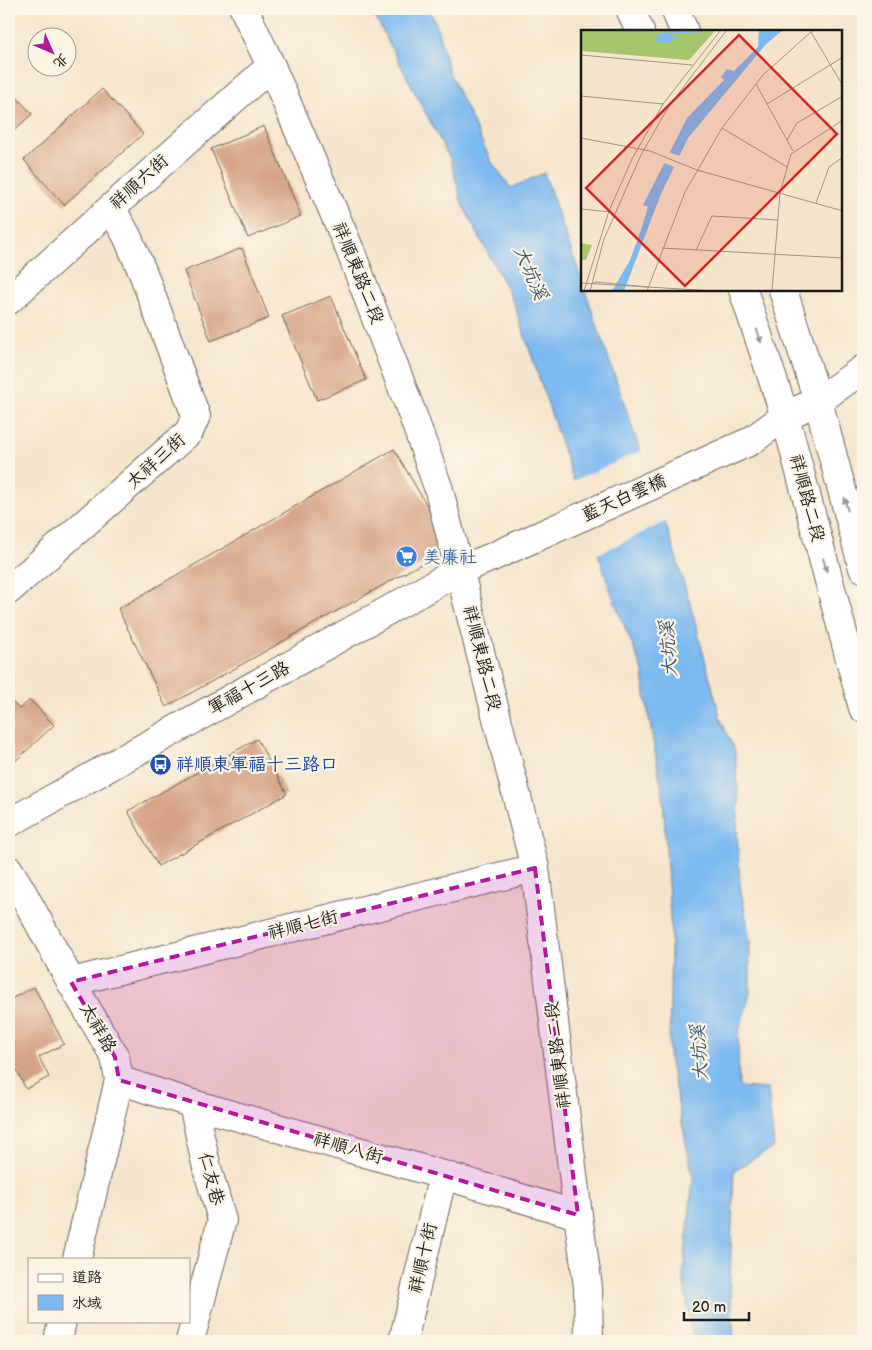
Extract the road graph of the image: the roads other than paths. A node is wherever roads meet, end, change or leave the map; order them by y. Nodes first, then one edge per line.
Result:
1 (244, 9) edge
2 (630, 9) edge
3 (675, 9) edge
4 (640, 30) edge
5 (684, 30) edge
6 (271, 66) junction
7 (111, 208) junction
8 (743, 291) edge
9 (783, 291) edge
10 (9, 300) edge
11 (863, 369) edge
12 (818, 401) junction
13 (785, 416) junction
14 (492, 557) joint
15 (863, 568) edge
16 (460, 570) junction
17 (9, 590) edge
18 (863, 708) edge
19 (9, 823) edge
20 (535, 868) junction
21 (9, 870) edge
22 (71, 982) junction
23 (120, 1080) junction
24 (193, 1104) junction
25 (443, 1175) junction
26 (578, 1215) junction
27 (77, 1258) edge
28 (62, 1322) edge
29 (58, 1341) edge
30 (190, 1341) edge
31 (403, 1341) edge
32 (589, 1341) edge

1 - 6 street, 祥順東路二段
2 - 4 street
3 - 5 street
6 - 7 street, 祥順六街
6 - 16 street, 祥順東路二段
7 - 10 street, 祥順六街
7 - 17 street, 太祥三街
8 -> 13 street, 祥順路二段
9 - 12 street, 祥順路二段
11 - 12 street
12 - 13 street
15 -> 12 street, 祥順路二段
13 - 14 street, 藍天白雲橋
13 -> 18 street, 祥順路二段
14 - 16 street, 軍福十三路
16 - 19 street, 軍福十三路
16 - 20 street, 祥順東路二段
20 - 22 street, 祥順七街
20 - 26 street, 祥順東路二段
21 - 22 street, 太祥路
22 - 23 street, 太祥路
23 - 24 street, 祥順八街
23 - 27 street, 太祥路
24 - 25 street, 祥順八街
24 - 30 street, 仁友巷
25 - 26 street, 祥順八街
25 - 31 street, 祥順十街
26 - 32 street, 祥順東路二段
28 - 29 street

